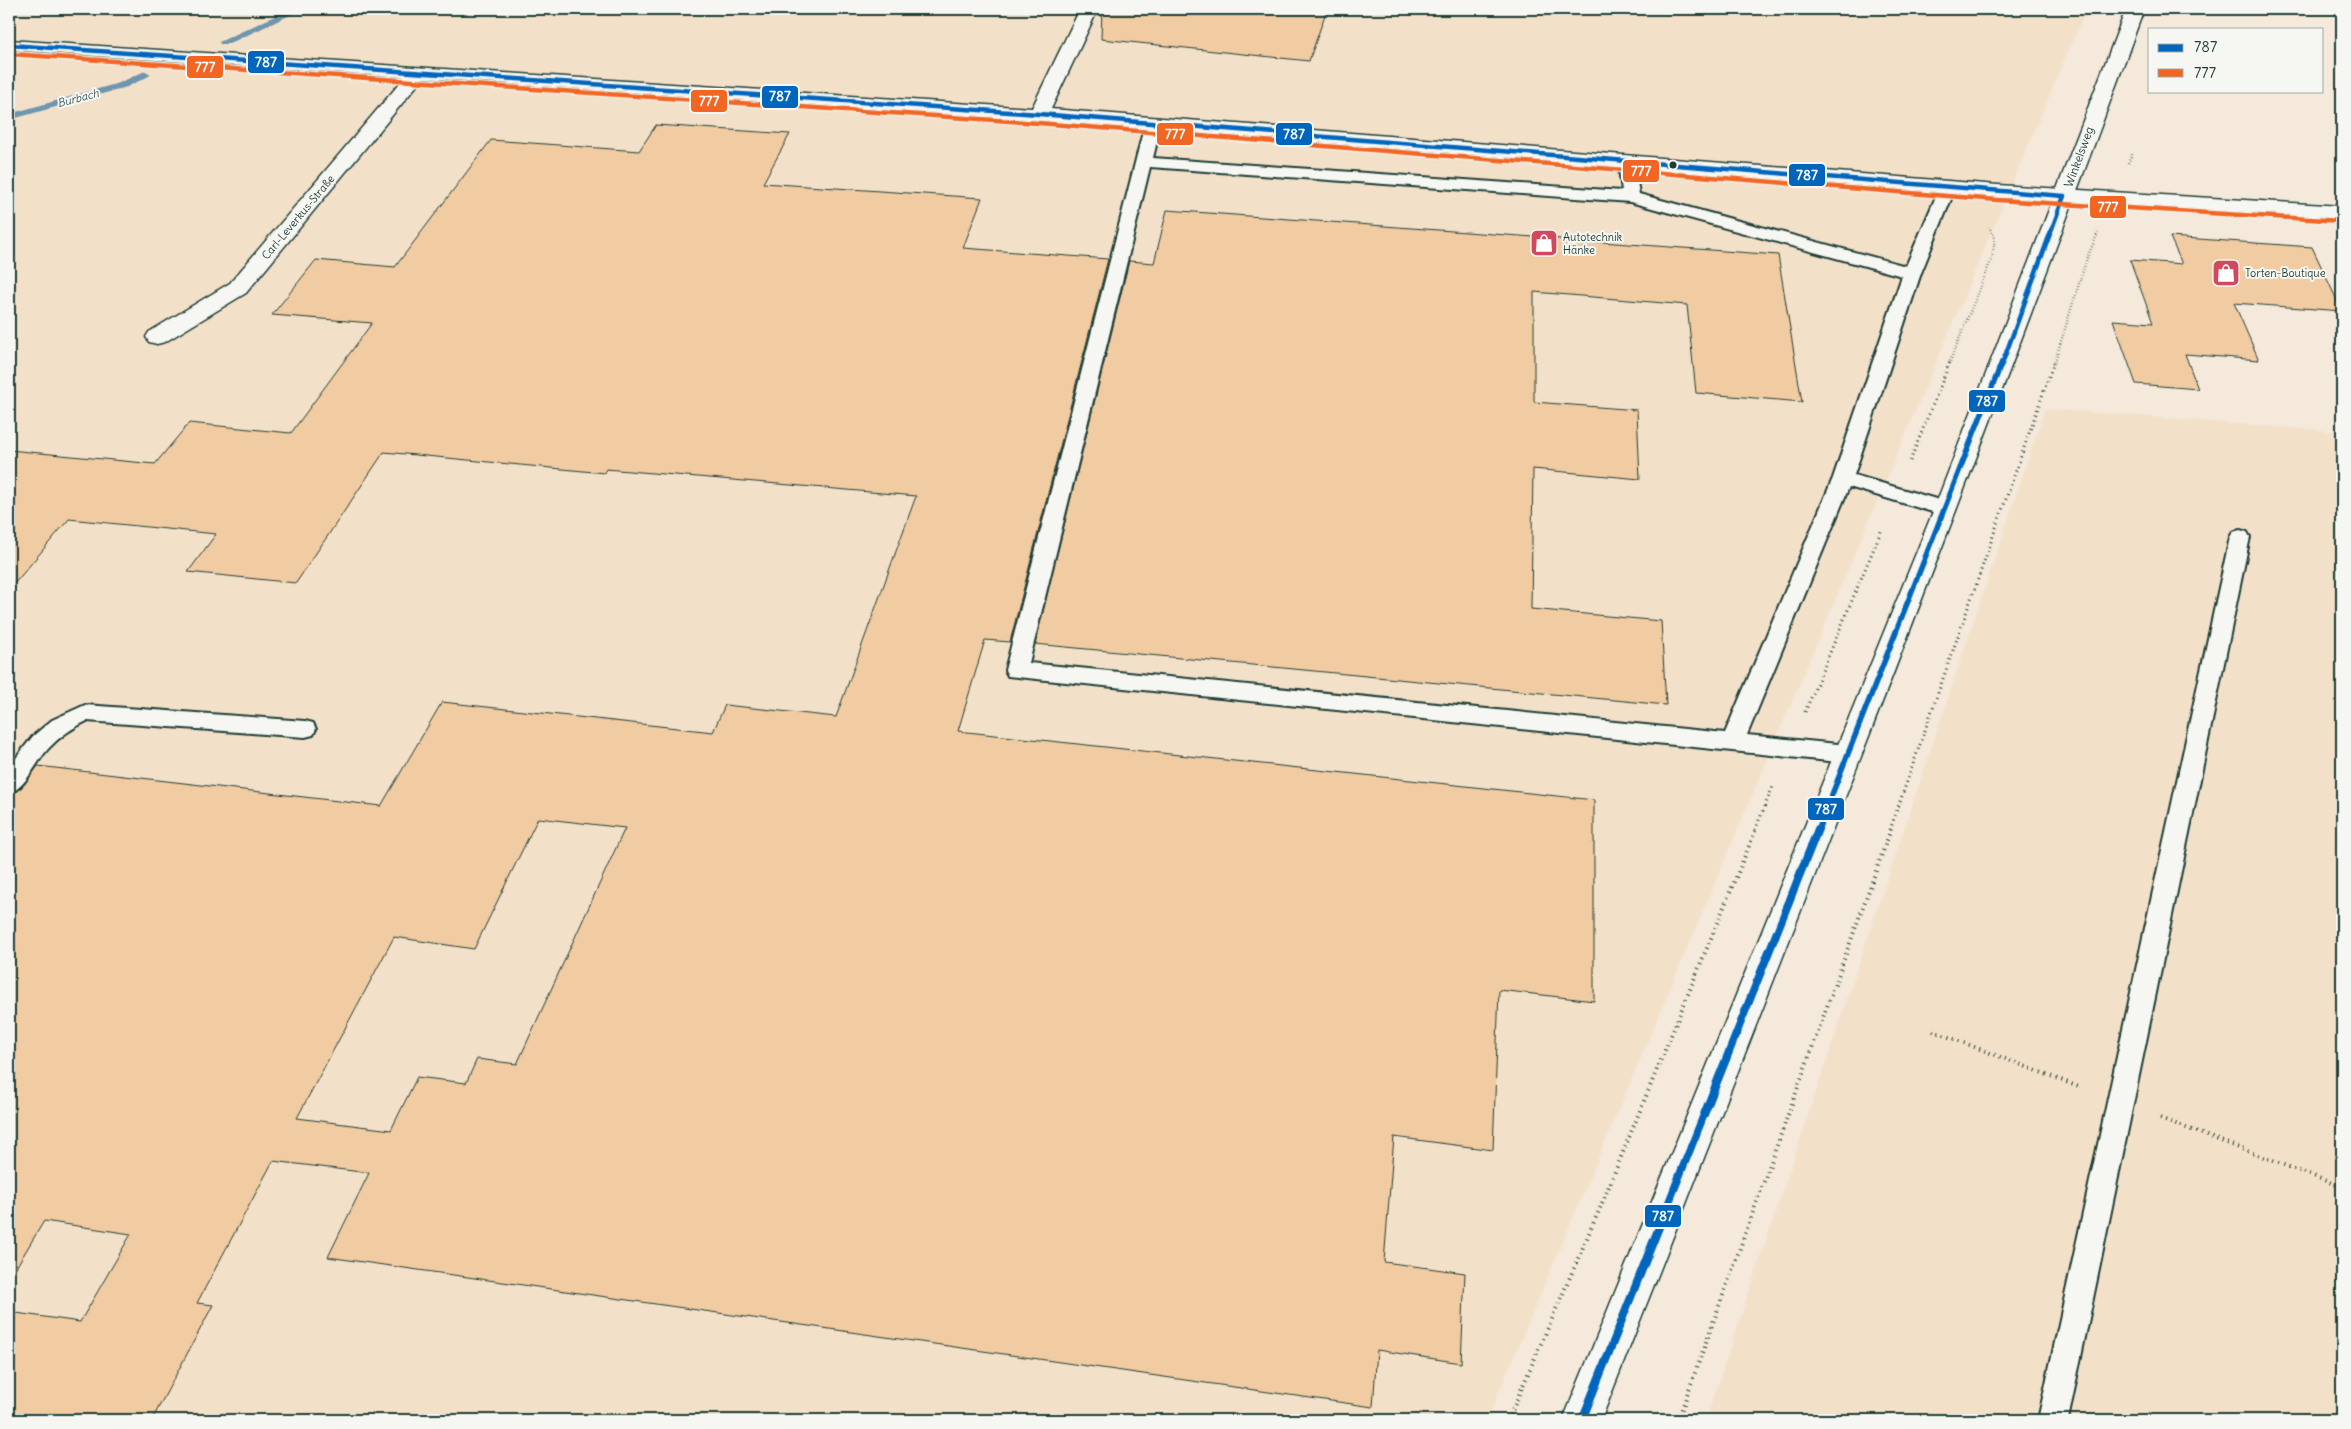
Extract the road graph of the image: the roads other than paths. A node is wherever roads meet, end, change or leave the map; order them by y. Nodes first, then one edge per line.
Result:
1 (1089, 9) edge
2 (2135, 9) edge
3 (9, 45) edge
4 (418, 73) junction
5 (1039, 114) junction
6 (1153, 124) junction
7 (1144, 162) junction
8 (1626, 162) junction
9 (1948, 188) junction
10 (2064, 196) junction
11 (1631, 197) junction
12 (2342, 212) edge
13 (1912, 273) junction
14 (157, 337) dead end
15 (1843, 478) junction
16 (1946, 509) junction
17 (2240, 537) dead end
18 (305, 729) dead end
19 (1732, 742) junction
20 (1848, 754) junction
21 (9, 784) edge
22 (1582, 1420) edge
23 (2053, 1420) edge

1 - 5 street
2 - 10 street, Winkelsweg
3 - 4 street
4 - 5 street
4 - 14 street, Carl-Leverkus-Straße
5 - 6 street
6 - 7 lane
6 - 8 street
7 - 11 lane
7 - 19 lane
8 - 9 street
8 - 11 lane
9 - 10 street
9 - 13 lane
10 - 12 street
10 - 16 street, Winkelsweg
11 - 13 lane
13 - 15 lane
15 - 16 lane
15 - 19 lane
16 - 20 street, Winkelsweg
17 - 23 lane
18 - 21 lane
19 - 20 lane
20 - 22 street, Winkelsweg

